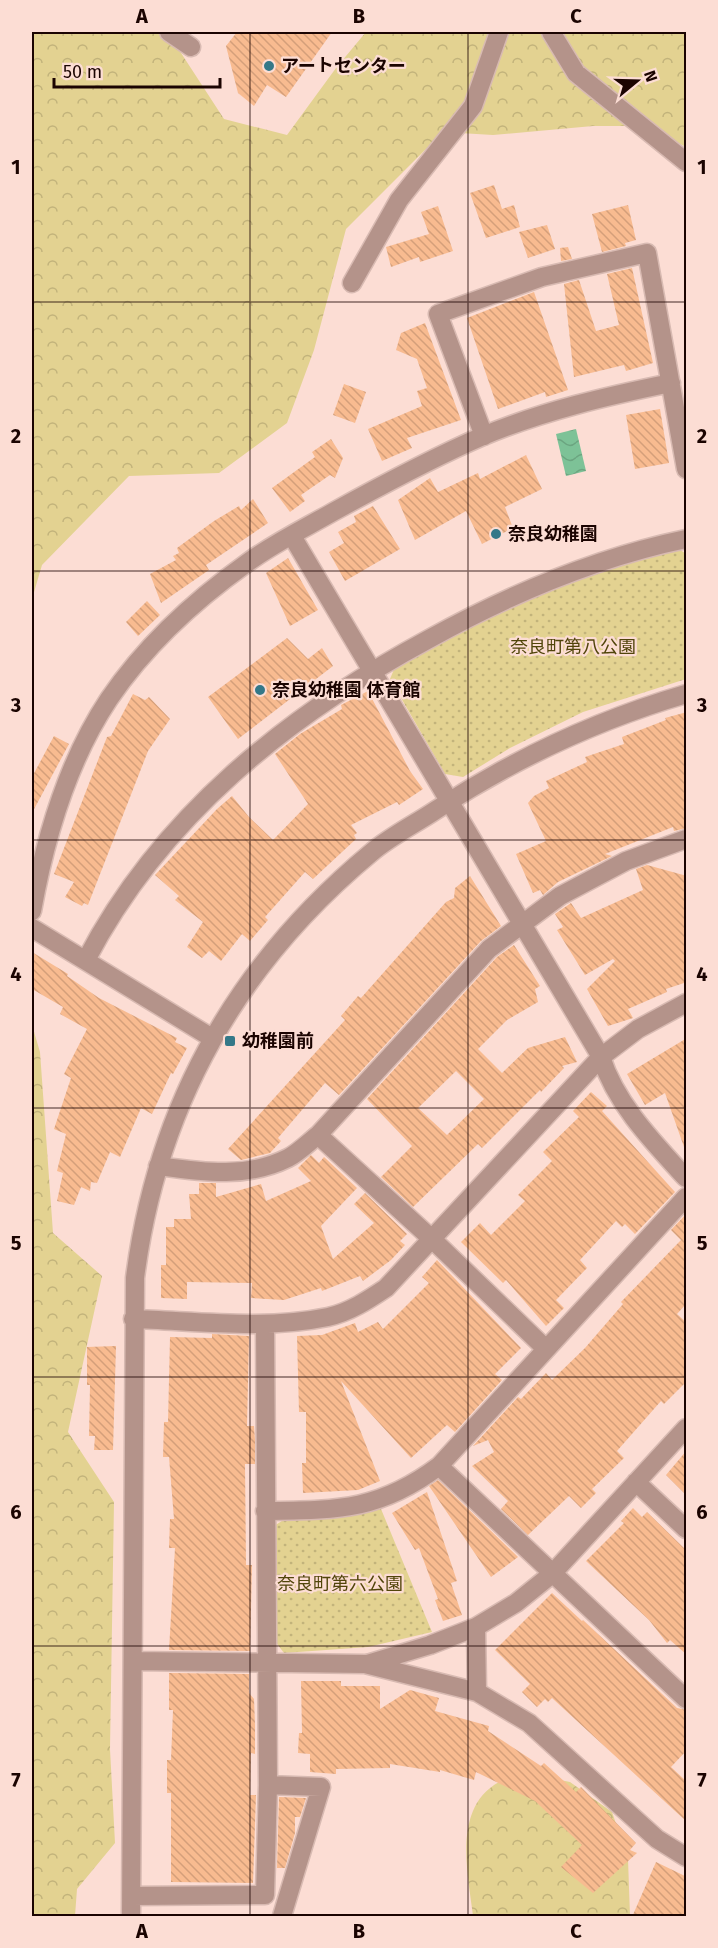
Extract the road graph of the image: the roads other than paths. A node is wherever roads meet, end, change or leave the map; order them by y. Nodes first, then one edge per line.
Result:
1 (169, 32) edge
2 (499, 32) edge
3 (551, 32) edge
4 (191, 47) dead end
5 (687, 162) edge
6 (352, 283) dead end
7 (671, 383) junction
8 (484, 436) junction
9 (687, 469) edge
10 (292, 536) junction
11 (687, 539) edge
12 (371, 670) junction
13 (687, 694) edge
14 (450, 801) junction
15 (687, 839) edge
16 (32, 911) edge
17 (523, 922) junction
18 (32, 928) edge
19 (86, 960) junction
20 (687, 1003) edge
21 (212, 1038) junction
22 (601, 1057) junction
23 (318, 1135) junction
24 (158, 1166) junction
25 (687, 1178) edge
26 (687, 1197) edge
27 (433, 1240) junction
28 (133, 1319) junction
29 (266, 1324) junction
30 (546, 1349) junction
31 (687, 1428) edge
32 (439, 1466) junction
33 (636, 1482) junction
34 (265, 1511) junction
35 (687, 1529) edge
36 (552, 1574) junction
37 (476, 1627) junction
38 (134, 1661) junction
39 (365, 1664) junction
40 (267, 1665) junction
41 (477, 1692) junction
42 (687, 1699) edge
43 (268, 1785) junction
44 (687, 1857) edge
45 (132, 1896) junction
46 (131, 1917) edge
47 (282, 1917) edge

1 - 4 street
2 - 6 street
3 - 5 street
7 - 8 street
7 - 8 street
7 - 9 street
8 - 10 street
10 - 12 street
10 - 16 street
11 - 12 street
12 - 14 street
12 - 19 street
13 - 14 street
14 - 17 street
14 - 21 street
15 - 17 street
17 - 22 street
17 - 23 street
18 - 19 street
19 - 21 street
20 - 22 street
21 - 24 street
22 - 25 street
22 - 27 street
23 - 24 street
23 - 27 street
24 - 28 street
26 - 30 street
27 - 29 street
27 - 30 street
28 - 29 street
28 - 38 street
29 - 34 street
30 - 32 street
31 - 33 street
32 - 34 street
32 - 36 street
33 - 35 street
33 - 36 street
34 - 40 street
36 - 37 street
36 - 42 street
37 - 39 street
37 - 41 street
38 - 40 street
38 - 45 street
39 - 40 street
39 - 41 street
40 - 43 street
41 - 44 street
43 - 45 street
43 - 47 street
45 - 46 street

